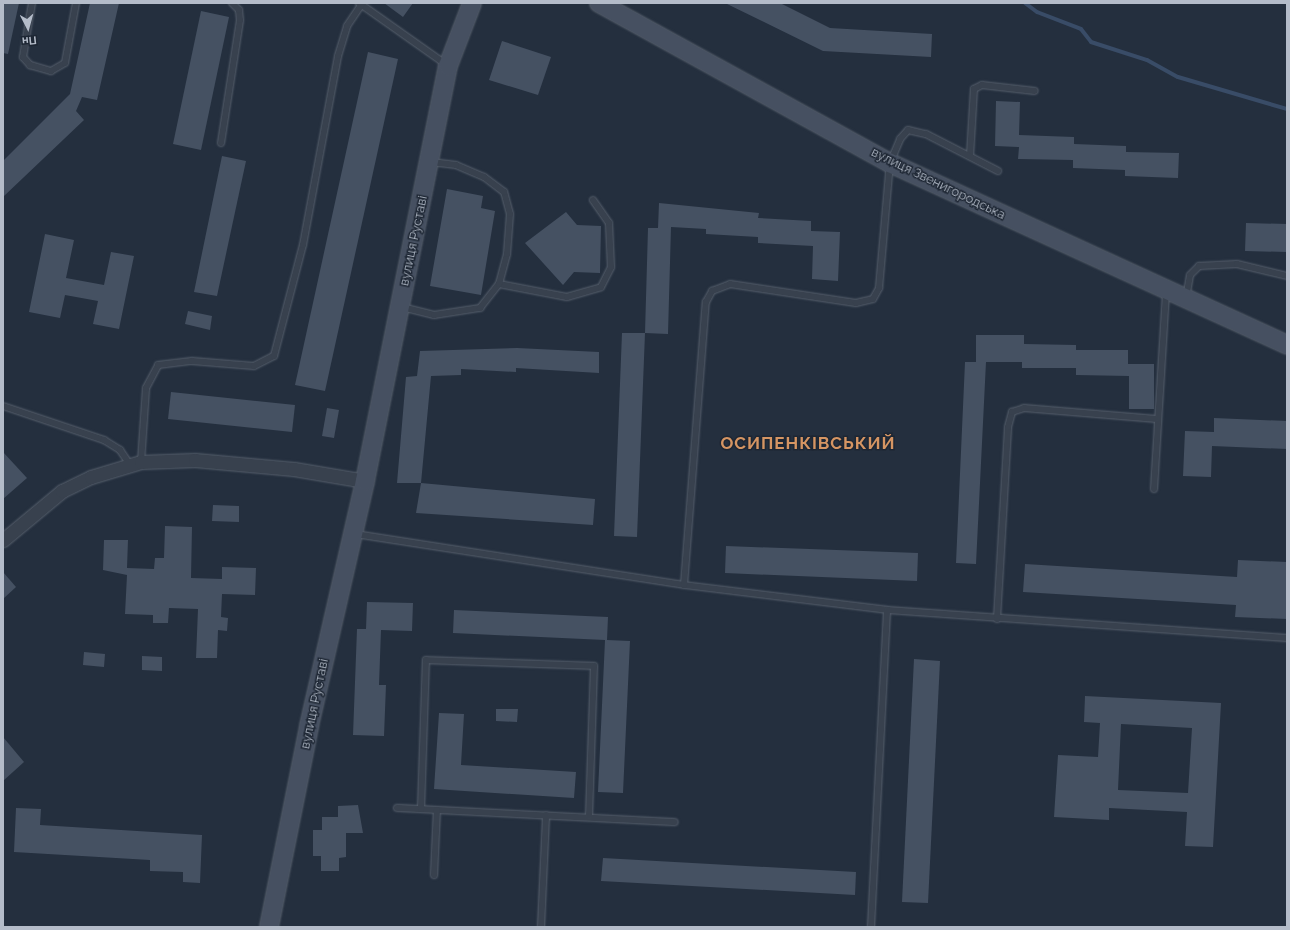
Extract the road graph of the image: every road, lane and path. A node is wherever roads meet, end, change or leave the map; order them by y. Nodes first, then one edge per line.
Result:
1 (32, 3) edge
2 (76, 3) edge
3 (232, 3) edge
4 (472, 3) edge
5 (599, 3) edge
6 (360, 4) edge
7 (619, 8) edge
8 (448, 66) junction
9 (1035, 91) dead end
10 (221, 143) dead end
11 (970, 156) junction
12 (430, 162) junction
13 (890, 163) junction
14 (998, 171) dead end
15 (593, 200) dead end
16 (1287, 276) edge
17 (499, 284) junction
18 (1166, 291) junction
19 (1185, 301) junction
20 (400, 307) junction
21 (1287, 345) edge
22 (3, 406) edge
23 (1157, 419) junction
24 (136, 463) junction
25 (365, 481) junction
26 (1154, 489) dead end
27 (353, 534) junction
28 (3, 540) edge
29 (684, 585) junction
30 (887, 610) junction
31 (997, 619) junction
32 (1287, 638) edge
33 (397, 808) dead end
34 (421, 809) junction
35 (437, 810) junction
36 (546, 815) junction
37 (589, 818) junction
38 (675, 822) dead end
39 (434, 875) dead end
40 (270, 927) edge
41 (541, 927) edge
42 (870, 927) edge

1 - 2 lane
3 - 10 lane
4 - 8 street, вулиця Руставі
5 - 7 street, вулиця Звенигородська
6 - 8 lane
6 - 24 lane
7 - 13 street, вулиця Звенигородська
8 - 12 street, вулиця Руставі
9 - 11 lane
11 - 13 lane
11 - 14 lane
12 - 17 lane
12 - 20 street, вулиця Руставі
13 - 18 street, вулиця Звенигородська
13 - 29 lane
15 - 17 lane
16 - 19 lane
17 - 20 lane
18 - 19 street, вулиця Звенигородська
18 - 23 lane
19 - 21 street, вулиця Звенигородська
20 - 25 street, вулиця Руставі
22 - 24 lane
23 - 26 lane
23 - 31 lane
24 - 25 street
24 - 28 street
25 - 27 street, вулиця Руставі
27 - 29 lane
27 - 40 street, вулиця Руставі
29 - 30 lane
30 - 31 lane
30 - 42 lane
31 - 32 lane
33 - 34 lane
34 - 35 lane
34 - 37 lane
35 - 36 lane
35 - 39 lane
36 - 37 lane
36 - 41 lane
37 - 38 lane

